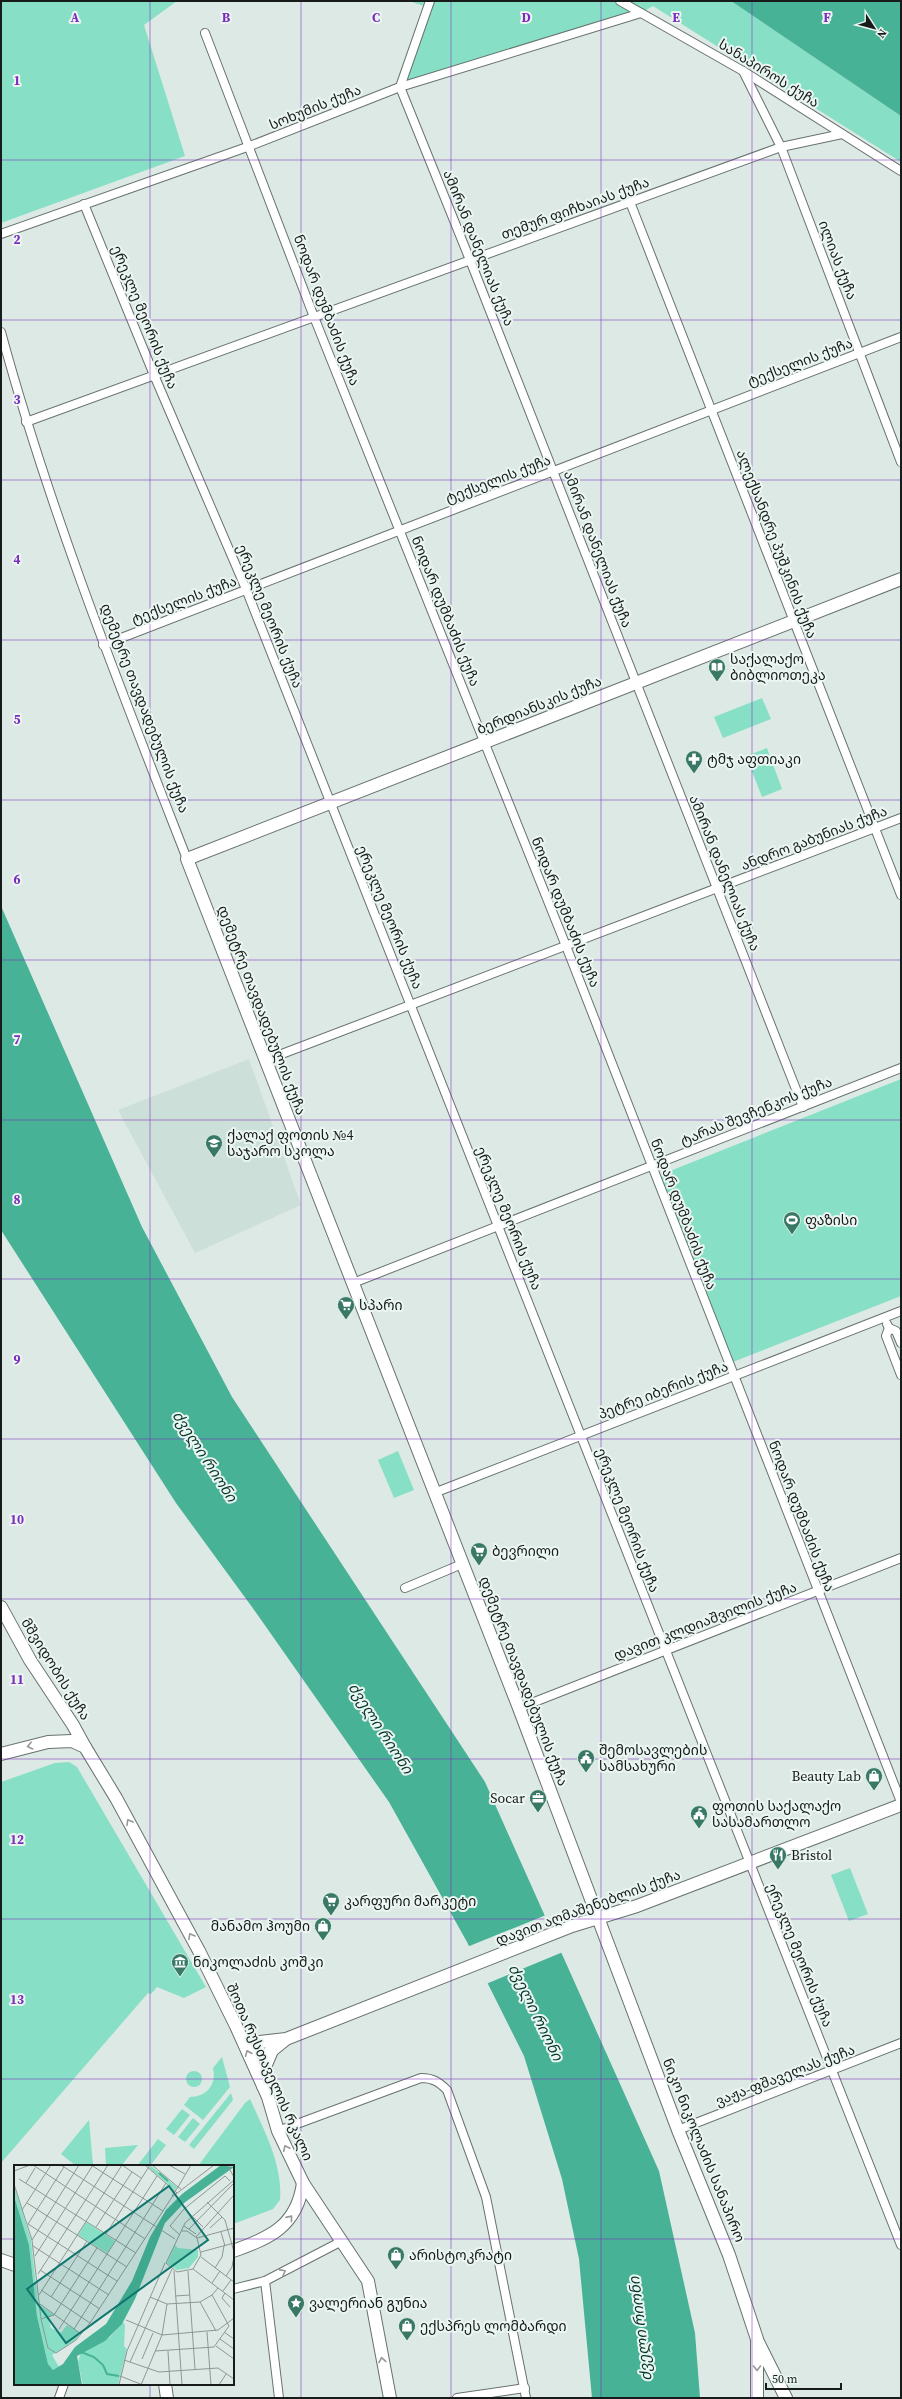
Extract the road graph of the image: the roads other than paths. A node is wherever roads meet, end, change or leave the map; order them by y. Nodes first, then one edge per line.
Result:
1 (430, 1) edge
2 (620, 1) edge
3 (641, 13) junction
4 (205, 33) dead end
5 (743, 71) junction
6 (400, 87) junction
7 (842, 134) junction
8 (250, 146) junction
9 (781, 148) junction
10 (901, 172) edge
11 (630, 202) junction
12 (84, 204) junction
13 (1, 234) edge
14 (470, 260) junction
15 (314, 316) junction
16 (1, 332) edge
17 (901, 337) edge
18 (860, 353) junction
19 (154, 375) junction
20 (711, 411) junction
21 (26, 422) junction
22 (901, 462) edge
23 (554, 471) junction
24 (400, 530) junction
25 (901, 579) edge
26 (246, 589) junction
27 (794, 621) junction
28 (104, 645) junction
29 (636, 682) junction
30 (484, 743) junction
31 (330, 802) junction
32 (901, 818) edge
33 (875, 828) junction
34 (187, 859) junction
35 (718, 888) junction
36 (901, 896) edge
37 (566, 946) junction
38 (410, 1005) junction
39 (266, 1060) junction
40 (901, 1068) edge
41 (803, 1107) junction
42 (652, 1167) junction
43 (499, 1226) junction
44 (353, 1283) junction
45 (901, 1311) edge
46 (884, 1317) junction
47 (889, 1328) junction
48 (901, 1343) edge
49 (901, 1375) edge
50 (733, 1376) junction
51 (581, 1436) junction
52 (434, 1493) junction
53 (901, 1558) edge
54 (462, 1564) junction
55 (405, 1588) dead end
56 (817, 1591) junction
57 (1, 1607) edge
58 (665, 1650) junction
59 (519, 1708) junction
60 (73, 1725) junction
61 (48, 1742) junction
62 (85, 1747) junction
63 (1, 1754) edge
64 (901, 1802) edge
65 (901, 1805) edge
66 (750, 1864) junction
67 (599, 1918) junction
68 (236, 2026) junction
69 (286, 2039) junction
70 (265, 2041) junction
71 (901, 2043) edge
72 (271, 2053) junction
73 (832, 2071) junction
74 (263, 2089) junction
75 (678, 2130) junction
76 (278, 2131) junction
77 (303, 2183) junction
78 (342, 2241) junction
79 (901, 2245) edge
80 (234, 2252) edge
81 (1, 2260) edge
82 (14, 2265) edge
83 (265, 2281) junction
84 (234, 2289) edge
85 (757, 2339) junction
86 (64, 2385) edge
87 (164, 2385) edge
88 (524, 2388) junction
89 (59, 2398) edge
90 (167, 2398) edge
91 (279, 2398) edge
92 (390, 2398) edge
93 (457, 2398) edge
94 (526, 2398) edge
95 (757, 2398) edge
96 (786, 2398) edge

1 - 6 street
2 - 3 street, სანაპიროს ქუჩა
3 - 5 street, სანაპიროს ქუჩა
3 - 6 street, სოხუმის ქუჩა
4 - 8 street, ნოდარ დუმბაძის ქუჩა
5 - 7 street, სანაპიროს ქუჩა
5 - 9 street, ილიას ქუჩა
6 - 8 street, სოხუმის ქუჩა
6 - 14 street, ამირან დანელიას ქუჩა
7 - 9 street, თემურ ფიჩხაიას ქუჩა
7 - 10 street, სანაპიროს ქუჩა
8 - 12 street, სოხუმის ქუჩა
8 - 15 street, ნოდარ დუმბაძის ქუჩა
9 - 11 street, თემურ ფიჩხაიას ქუჩა
9 - 18 street, ილიას ქუჩა
11 - 14 street, თემურ ფიჩხაიას ქუჩა
11 - 20 street, ალექსანდრე პუშკინის ქუჩა
12 - 13 street, სოხუმის ქუჩა
12 - 19 street, ერეკლე მეორის ქუჩა
14 - 15 street, თემურ ფიჩხაიას ქუჩა
14 - 23 street, ამირან დანელიას ქუჩა
15 - 19 street, თემურ ფიჩხაიას ქუჩა
15 - 24 street, ნოდარ დუმბაძის ქუჩა
16 - 21 street, დემეტრე თავდადებულის ქუჩა
17 - 18 street, ტექსელის ქუჩა
18 - 20 street, ტექსელის ქუჩა
18 - 22 street, ილიას ქუჩა
19 - 21 street, თემურ ფიჩხაიას ქუჩა
19 - 26 street, ერეკლე მეორის ქუჩა
20 - 23 street, ტექსელის ქუჩა
20 - 27 street, ალექსანდრე პუშკინის ქუჩა
21 - 28 street, დემეტრე თავდადებულის ქუჩა
23 - 24 street, ტექსელის ქუჩა
23 - 29 street, ამირან დანელიას ქუჩა
24 - 26 street, ტექსელის ქუჩა
24 - 30 street, ნოდარ დუმბაძის ქუჩა
25 - 27 street, ბერდიანსკის ქუჩა
26 - 28 street, ტექსელის ქუჩა
26 - 31 street, ერეკლე მეორის ქუჩა
27 - 29 street, ბერდიანსკის ქუჩა
27 - 33 street, ალექსანდრე პუშკინის ქუჩა
28 - 34 street, დემეტრე თავდადებულის ქუჩა
29 - 30 street, ბერდიანსკის ქუჩა
29 - 35 street, ამირან დანელიას ქუჩა
30 - 31 street, ბერდიანსკის ქუჩა
30 - 37 street, ნოდარ დუმბაძის ქუჩა
31 - 34 street, ბერდიანსკის ქუჩა
31 - 38 street, ერეკლე მეორის ქუჩა
32 - 33 street, ანდრო გაბუნიას ქუჩა
33 - 35 street, ანდრო გაბუნიას ქუჩა
33 - 36 street, ალექსანდრე პუშკინის ქუჩა
34 - 39 street, დემეტრე თავდადებულის ქუჩა
35 - 37 street, ანდრო გაბუნიას ქუჩა
35 - 41 street, ამირან დანელიას ქუჩა
37 - 38 street, ანდრო გაბუნიას ქუჩა
37 - 42 street, ნოდარ დუმბაძის ქუჩა
38 - 39 street, ანდრო გაბუნიას ქუჩა
38 - 43 street, ერეკლე მეორის ქუჩა
39 - 44 street, დემეტრე თავდადებულის ქუჩა
40 - 41 street, ტარას შევჩენკოს ქუჩა
41 - 42 street, ტარას შევჩენკოს ქუჩა
42 - 43 street, ტარას შევჩენკოს ქუჩა
42 - 50 street, ნოდარ დუმბაძის ქუჩა
43 - 44 street, ტარას შევჩენკოს ქუჩა
43 - 51 street, ერეკლე მეორის ქუჩა
44 - 52 street, დემეტრე თავდადებულის ქუჩა
45 - 46 street, პეტრე იბერის ქუჩა
46 - 47 street
46 - 50 street, პეტრე იბერის ქუჩა
47 - 48 street
47 - 49 street
50 - 51 street, პეტრე იბერის ქუჩა
50 - 56 street, ნოდარ დუმბაძის ქუჩა
51 - 52 street, პეტრე იბერის ქუჩა
51 - 58 street, ერეკლე მეორის ქუჩა
52 - 54 street, დემეტრე თავდადებულის ქუჩა
53 - 56 street, დავით კლდიაშვილის ქუჩა
54 - 55 street
54 - 59 street, დემეტრე თავდადებულის ქუჩა
56 - 58 street, დავით კლდიაშვილის ქუჩა
56 - 64 street, ნოდარ დუმბაძის ქუჩა
57 - 60 street, მშვიდობის ქუჩა
58 - 59 street, დავით კლდიაშვილის ქუჩა
58 - 66 street, ერეკლე მეორის ქუჩა
59 - 67 street, დემეტრე თავდადებულის ქუჩა
60 - 61 street
60 - 62 street, მშვიდობის ქუჩა
61 - 62 street
61 -> 63 street
68 -> 62 street, შოთა რუსთაველის რკალი
65 - 66 street, დავით აღმაშენებლის ქუჩა
66 - 67 street, დავით აღმაშენებლის ქუჩა
66 - 73 street, ერეკლე მეორის ქუჩა
67 - 69 street, დავით აღმაშენებლის ქუჩა
67 - 75 street, ნიკო ნიკოლაძის სანაპირო
68 - 70 street, დავით აღმაშენებლის ქუჩა
74 -> 68 street, შოთა რუსთაველის რკალი
69 - 70 street, დავით აღმაშენებლის ქუჩა
69 - 72 street, დავით აღმაშენებლის ქუჩა
70 - 72 street
71 - 73 street, ვაჟა-ფშაველას ქუჩა
72 - 74 street, დავით აღმაშენებლის ქუჩა
73 - 75 street, ვაჟა-ფშაველას ქუჩა
73 - 79 street, ერეკლე მეორის ქუჩა
74 - 76 street, შოთა რუსთაველის რკალი
75 - 85 street, ნიკო ნიკოლაძის სანაპირო
77 -> 76 street, შოთა რუსთაველის რკალი
76 - 88 street
77 - 78 street
80 -> 77 street, შოთა რუსთაველის რკალი
83 -> 78 street
92 -> 78 street
81 - 82 street
83 - 84 street
83 - 91 street
85 -> 95 street, ნიკო ნიკოლაძის სანაპირო
85 - 96 street
86 - 89 street
87 - 90 street
88 - 93 street
88 - 94 street

